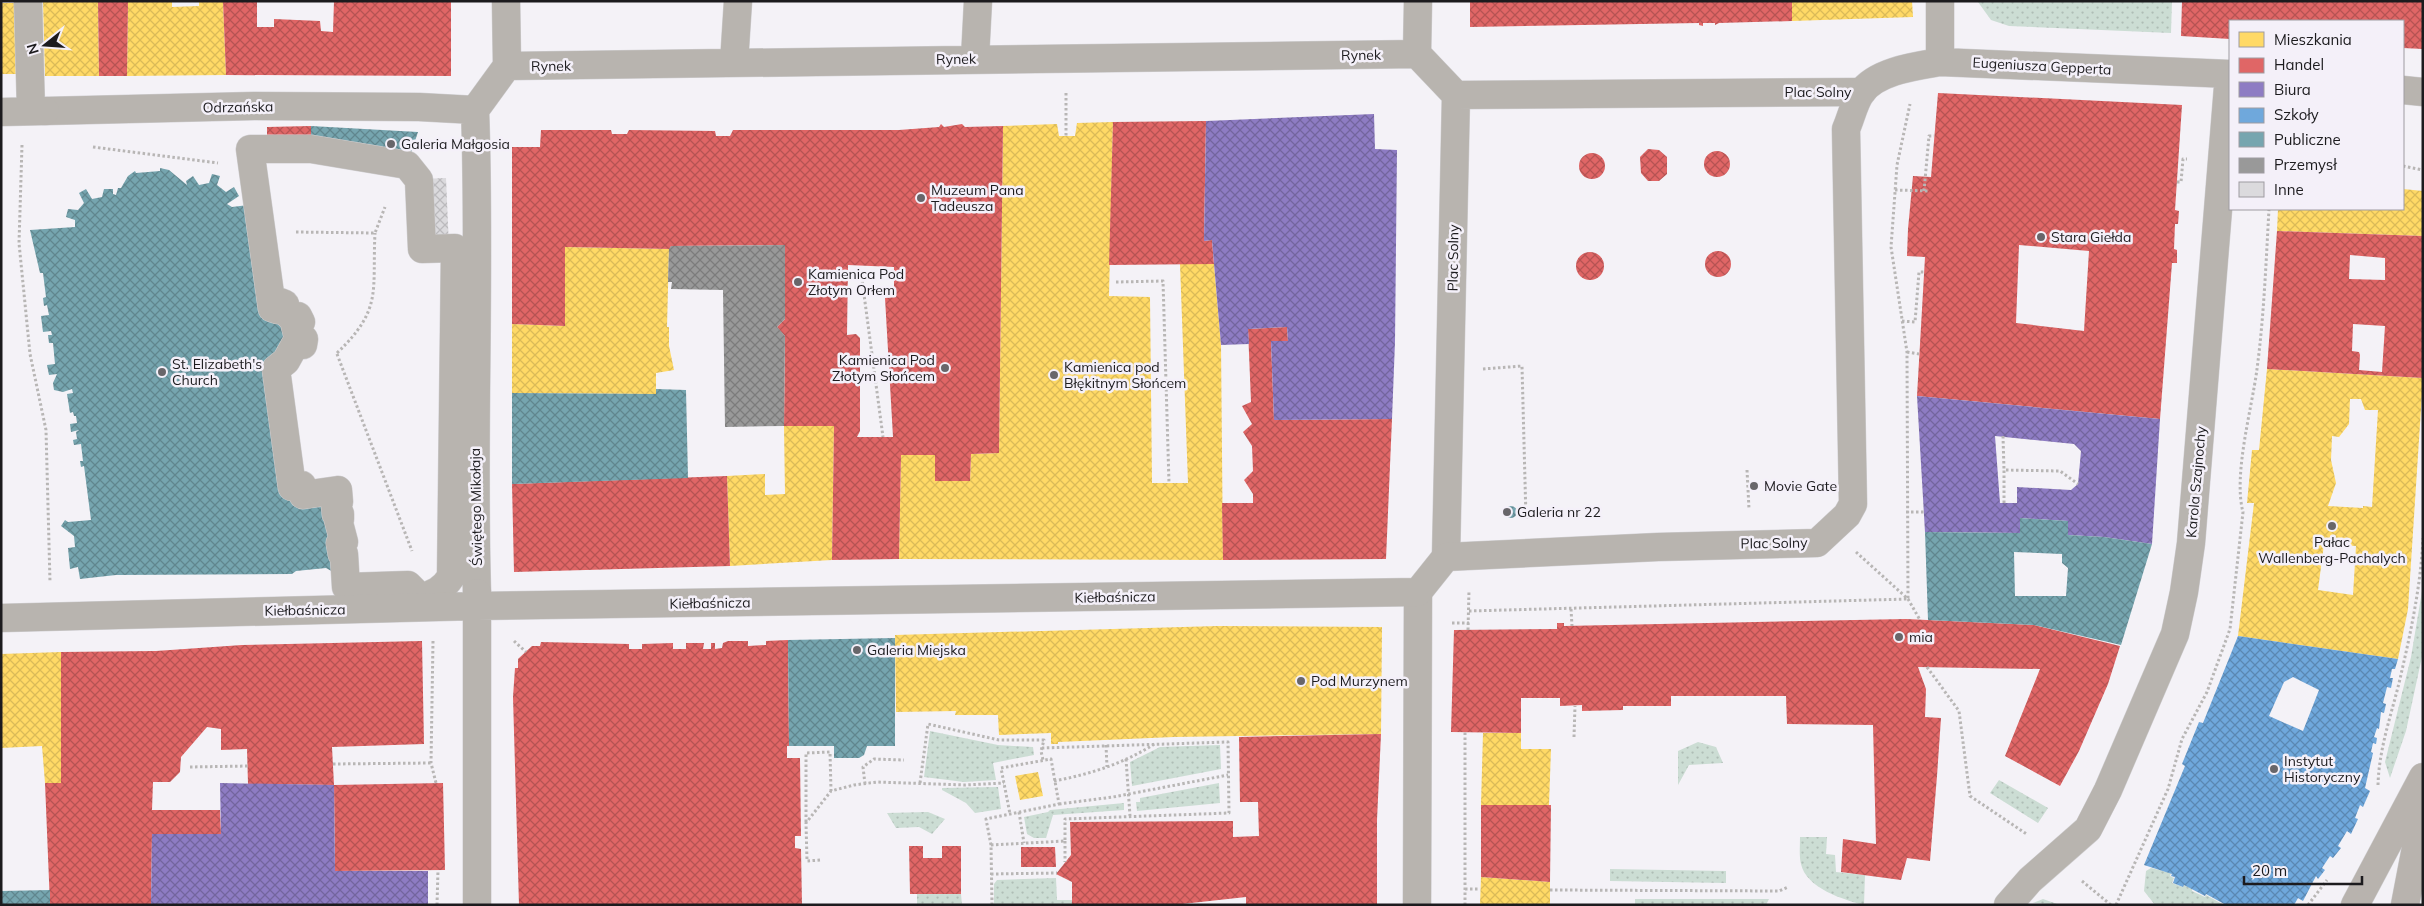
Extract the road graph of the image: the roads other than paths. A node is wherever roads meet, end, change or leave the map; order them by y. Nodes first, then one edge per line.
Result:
1 (28, 1) edge
2 (506, 1) edge
3 (738, 1) edge
4 (978, 1) edge
5 (1418, 1) edge
6 (1940, 1) edge
7 (1417, 54) junction
8 (975, 58) junction
9 (734, 63) junction
10 (1928, 64) junction
11 (507, 66) junction
12 (2229, 74) edge
13 (2229, 86) edge
14 (2404, 90) edge
15 (1862, 92) junction
16 (2423, 92) edge
17 (1456, 95) junction
18 (476, 110) junction
19 (38, 111) junction
20 (1, 112) edge
21 (1446, 556) junction
22 (1418, 592) junction
23 (477, 599) junction
24 (431, 601) junction
25 (1, 618) edge
26 (2423, 777) edge
27 (2423, 811) edge
28 (477, 905) edge
29 (1417, 905) edge
30 (2008, 905) edge
31 (2355, 905) edge
32 (2405, 905) edge

1 - 19 street
2 - 11 street
3 - 9 street
4 - 8 street
5 - 7 street
6 - 10 street
7 - 8 street, Rynek
7 - 17 street
8 - 9 street, Rynek
9 - 11 street, Rynek
10 - 12 street, Eugeniusza Gepperta
10 - 15 street, Eugeniusza Gepperta
11 - 18 street
13 - 30 street, Karola Szajnochy
14 - 16 street
15 - 17 street, Plac Solny
15 - 21 street, Plac Solny
17 - 21 street, Plac Solny
18 - 19 street, Odrzańska
18 - 23 street, Świętego Mikołaja
19 - 20 street, Odrzańska
21 - 22 street
22 - 23 street, Kiełbaśnicza
22 - 29 street
23 - 24 street, Kiełbaśnicza
23 - 28 street, Świętego Mikołaja
24 - 24 street
24 - 25 street, Kiełbaśnicza
26 - 31 main road
27 - 32 main road

